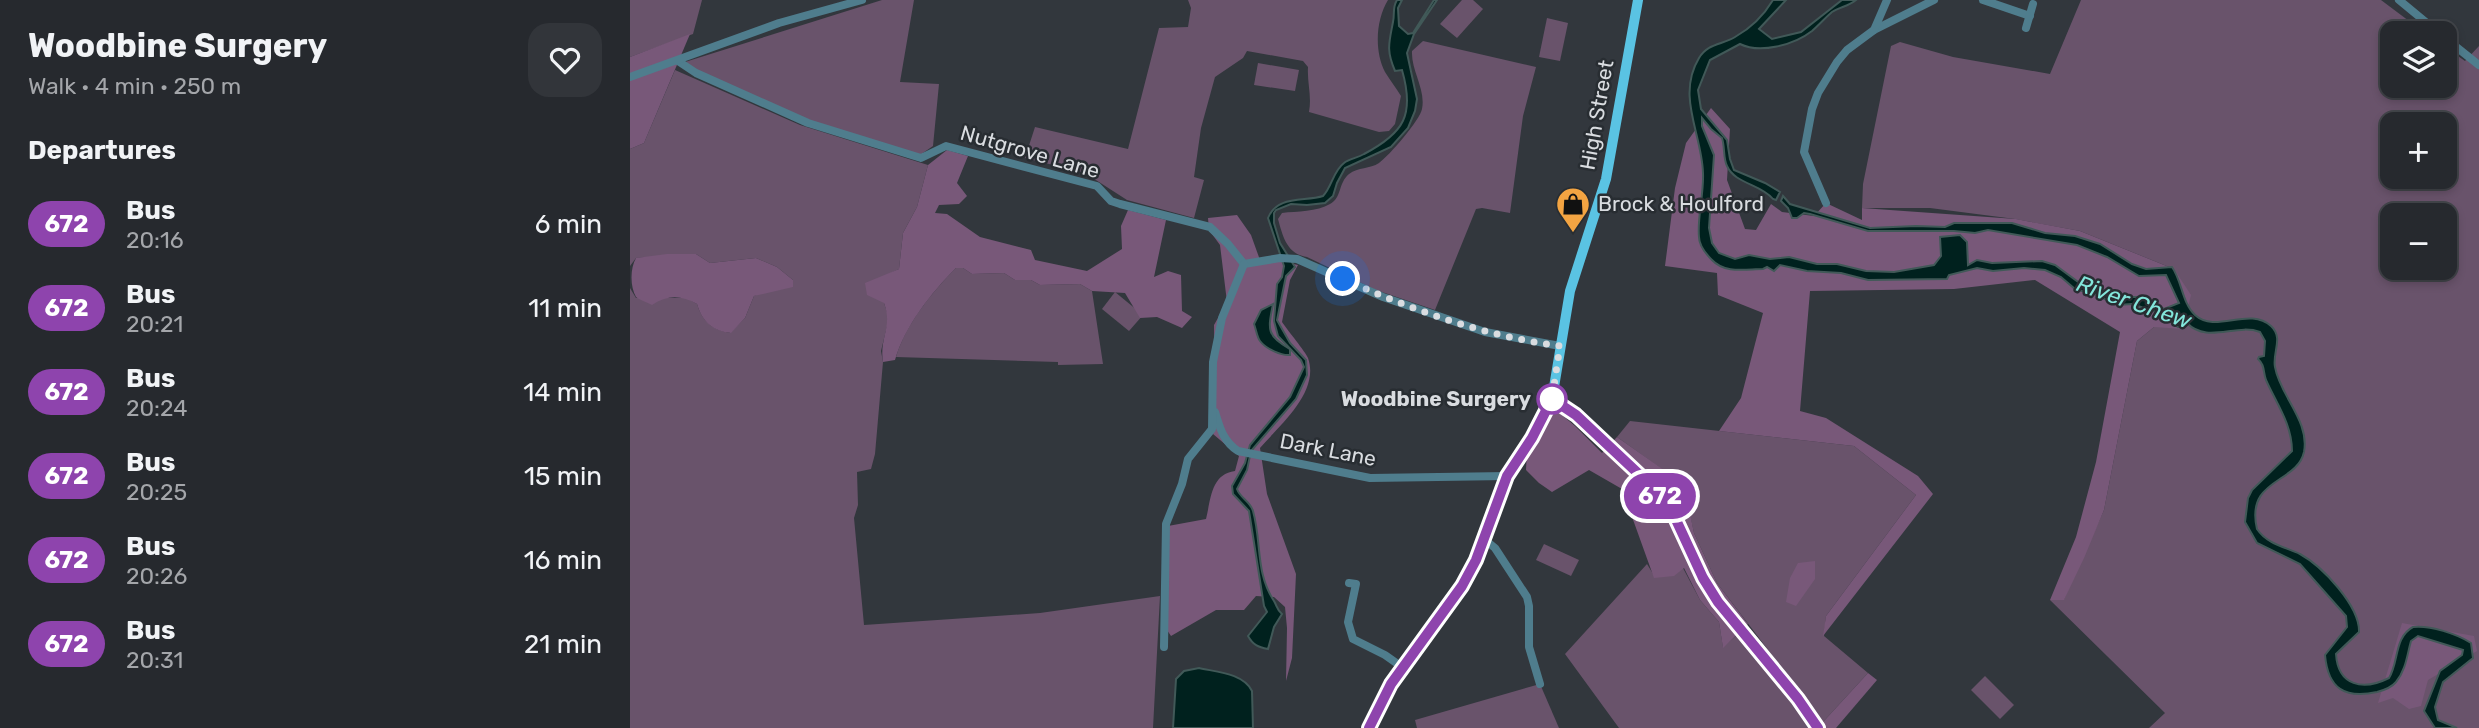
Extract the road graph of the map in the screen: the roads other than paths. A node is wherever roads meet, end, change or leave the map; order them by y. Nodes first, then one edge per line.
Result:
1 (862, 0) edge
2 (1638, 0) edge
3 (1887, 0) edge
4 (1934, 0) edge
5 (1983, 0) edge
6 (2399, 0) edge
7 (2033, 4) dead end
8 (2030, 16) junction
9 (2424, 21) edge
10 (2026, 28) dead end
11 (1874, 30) junction
12 (2457, 48) edge
13 (678, 61) junction
14 (2479, 65) edge
15 (630, 77) edge
16 (1818, 93) junction
17 (1828, 95) dead end
18 (1826, 203) dead end
19 (1244, 264) junction
20 (1560, 346) junction
21 (1552, 399) junction
22 (1213, 406) junction
23 (1507, 476) junction
24 (1484, 539) junction
25 (1356, 584) dead end
26 (1164, 647) dead end
27 (1402, 667) junction
28 (1541, 684) dead end
29 (1369, 728) edge
30 (1818, 728) edge

1 - 13 street
2 - 20 main road, High Street
3 - 11 street
4 - 11 street
5 - 8 street
6 - 9 street
7 - 8 street
8 - 10 street
11 - 16 street
12 - 14 street
13 - 15 street
13 - 19 street, Nutgrove Lane
16 - 17 street
16 - 18 street
19 - 20 street
19 - 22 street
20 - 21 main road, High Street
21 - 23 main road, High Street
21 - 30 main road
22 - 23 street, Dark Lane
22 - 26 street
23 - 24 main road, High Street
24 - 27 main road, High Street
24 - 28 street
25 - 27 street
27 - 29 main road, High Street

